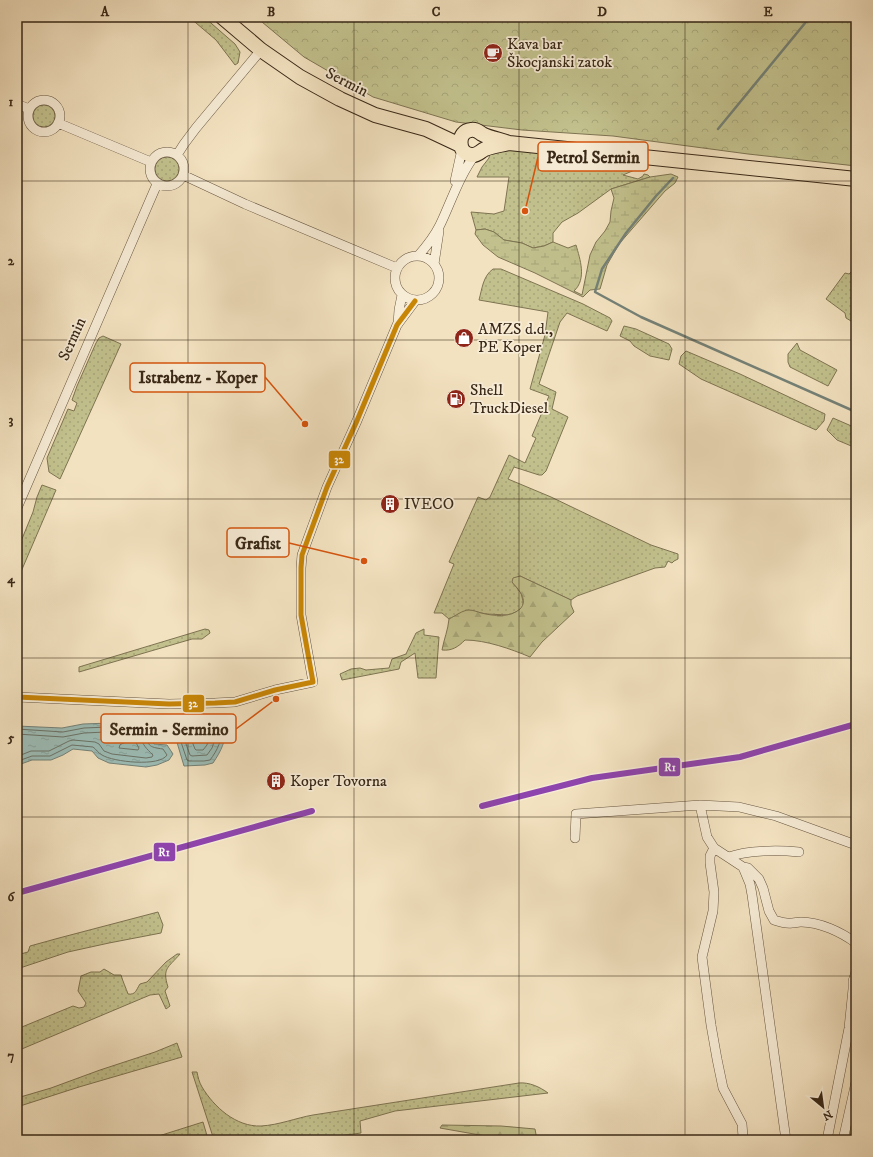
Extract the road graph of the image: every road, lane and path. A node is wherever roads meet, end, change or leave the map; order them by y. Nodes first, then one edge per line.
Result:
1 (222, 17) edge
2 (261, 50) junction
3 (17, 104) edge
4 (29, 109) junction
5 (58, 123) junction
6 (509, 143) junction
7 (469, 146) junction
8 (177, 155) junction
9 (151, 162) junction
10 (183, 175) junction
11 (856, 179) edge
12 (157, 184) junction
13 (452, 196) junction
14 (440, 226) junction
15 (418, 256) junction
16 (434, 264) junction
17 (397, 268) junction
18 (402, 295) junction
19 (415, 301) junction
20 (398, 325) junction
21 (17, 508) edge
22 (17, 697) edge
23 (700, 804) junction
24 (575, 838) dead end
25 (856, 845) edge
26 (714, 848) junction
27 (799, 852) dead end
28 (738, 859) junction
29 (856, 943) edge
30 (854, 976) edge
31 (856, 1082) edge
32 (743, 1137) dead end
33 (786, 1140) edge
34 (827, 1140) edge
35 (843, 1140) edge

1 - 2 main road, Sermin
2 - 7 main road, Sermin
2 - 8 street
3 - 4 street
4 - 5 street
4 - 5 street
5 - 9 street
6 - 7 main road, Sermin
6 - 7 main road
6 - 11 main road
7 - 13 street
7 - 13 street
8 - 9 street
8 - 10 street
9 - 12 street
10 - 12 street
10 - 17 street
12 - 21 street, Sermin
13 - 14 street
14 - 15 street
14 - 16 street
15 - 16 street
15 - 17 street
16 - 19 street
17 - 18 street
18 - 19 street
18 - 20 street
19 - 20 street
20 - 22 street
23 - 24 street
23 - 25 street
23 - 26 street
26 - 28 street
26 - 32 street
27 - 28 street
28 - 29 street
28 - 33 street
30 - 34 street
31 - 35 street

